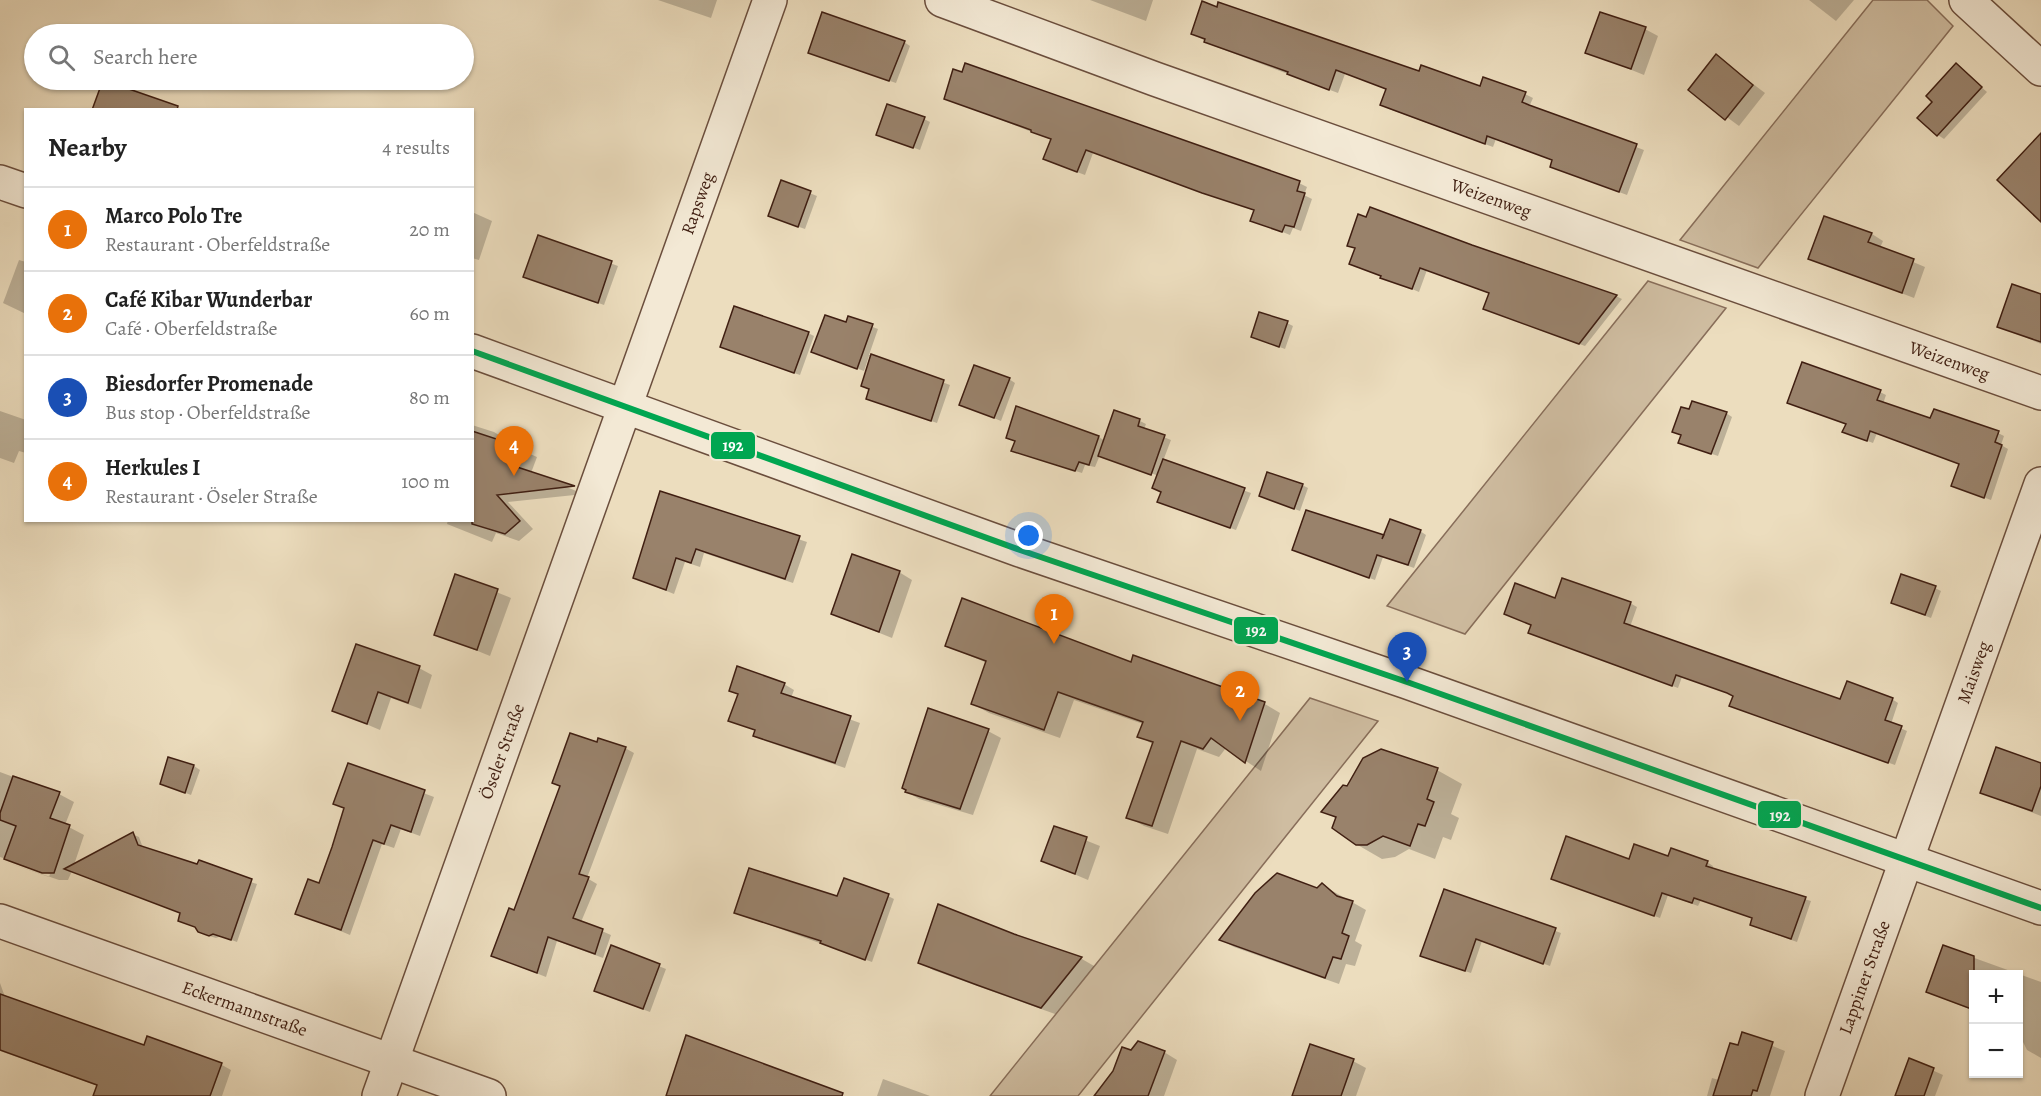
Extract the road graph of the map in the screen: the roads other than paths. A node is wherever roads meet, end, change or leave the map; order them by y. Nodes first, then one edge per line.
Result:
1 (770, 0) edge
2 (942, 0) edge
3 (1966, 0) edge
4 (2041, 69) edge
5 (0, 182) edge
6 (24, 190) edge
7 (474, 352) edge
8 (2041, 393) edge
9 (626, 406) junction
10 (2041, 484) edge
11 (1906, 859) junction
12 (2041, 908) edge
13 (0, 921) edge
14 (391, 1061) junction
15 (379, 1096) edge
16 (489, 1096) edge
17 (1822, 1096) edge

1 - 9 street, Rapsweg
2 - 8 street, Weizenweg
3 - 4 street
5 - 6 street
7 - 9 street
9 - 11 street
9 - 14 street, Öseler Straße
10 - 11 street, Maisweg
11 - 12 street
11 - 17 street, Lappiner Straße
13 - 14 street, Eckermannstraße
14 - 15 street, Öseler Straße
14 - 16 street, Eckermannstraße

